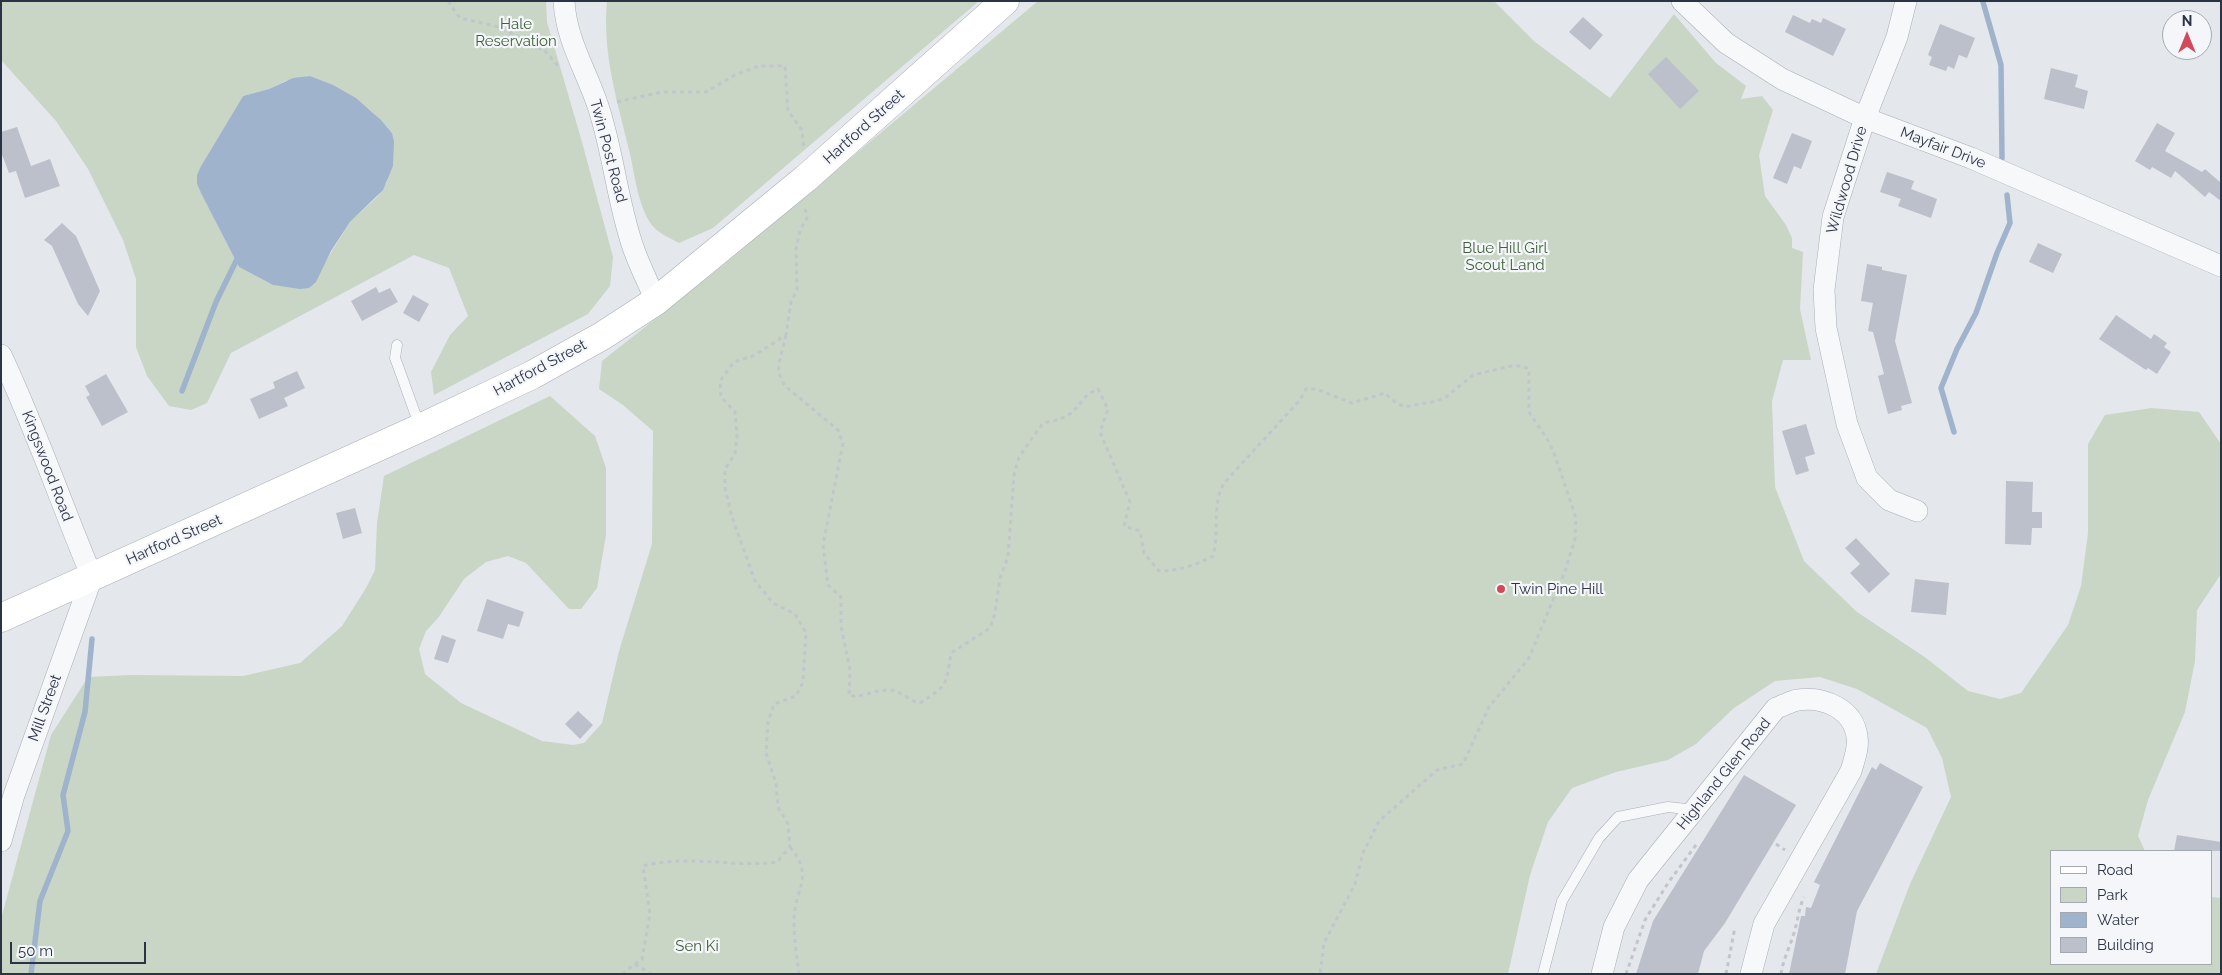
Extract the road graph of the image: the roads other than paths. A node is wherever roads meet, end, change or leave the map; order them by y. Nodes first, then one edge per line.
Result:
1 (564, 1) edge
2 (1005, 1) edge
3 (1682, 1) edge
4 (1906, 1) edge
5 (1865, 118) junction
6 (2221, 266) edge
7 (656, 301) junction
8 (397, 345) dead end
9 (1, 354) edge
10 (420, 428) junction
11 (1917, 511) dead end
12 (92, 577) junction
13 (1, 618) edge
14 (1696, 810) junction
15 (1, 841) edge
16 (1543, 974) edge
17 (1602, 974) edge
18 (1750, 974) edge

1 - 7 street, Twin Post Road
2 - 7 street, Hartford Street
3 - 5 street, Mayfair Drive
4 - 5 street, Wildwood Drive
5 - 6 street, Mayfair Drive
5 - 11 street, Wildwood Drive
7 - 10 street, Hartford Street
8 - 10 lane
9 - 12 street, Kingswood Road
10 - 12 street, Hartford Street
12 - 13 street, Hartford Street
12 - 15 street, Mill Street
14 - 16 lane
14 - 17 street, Highland Glen Road
14 - 18 street, Highland Glen Road

